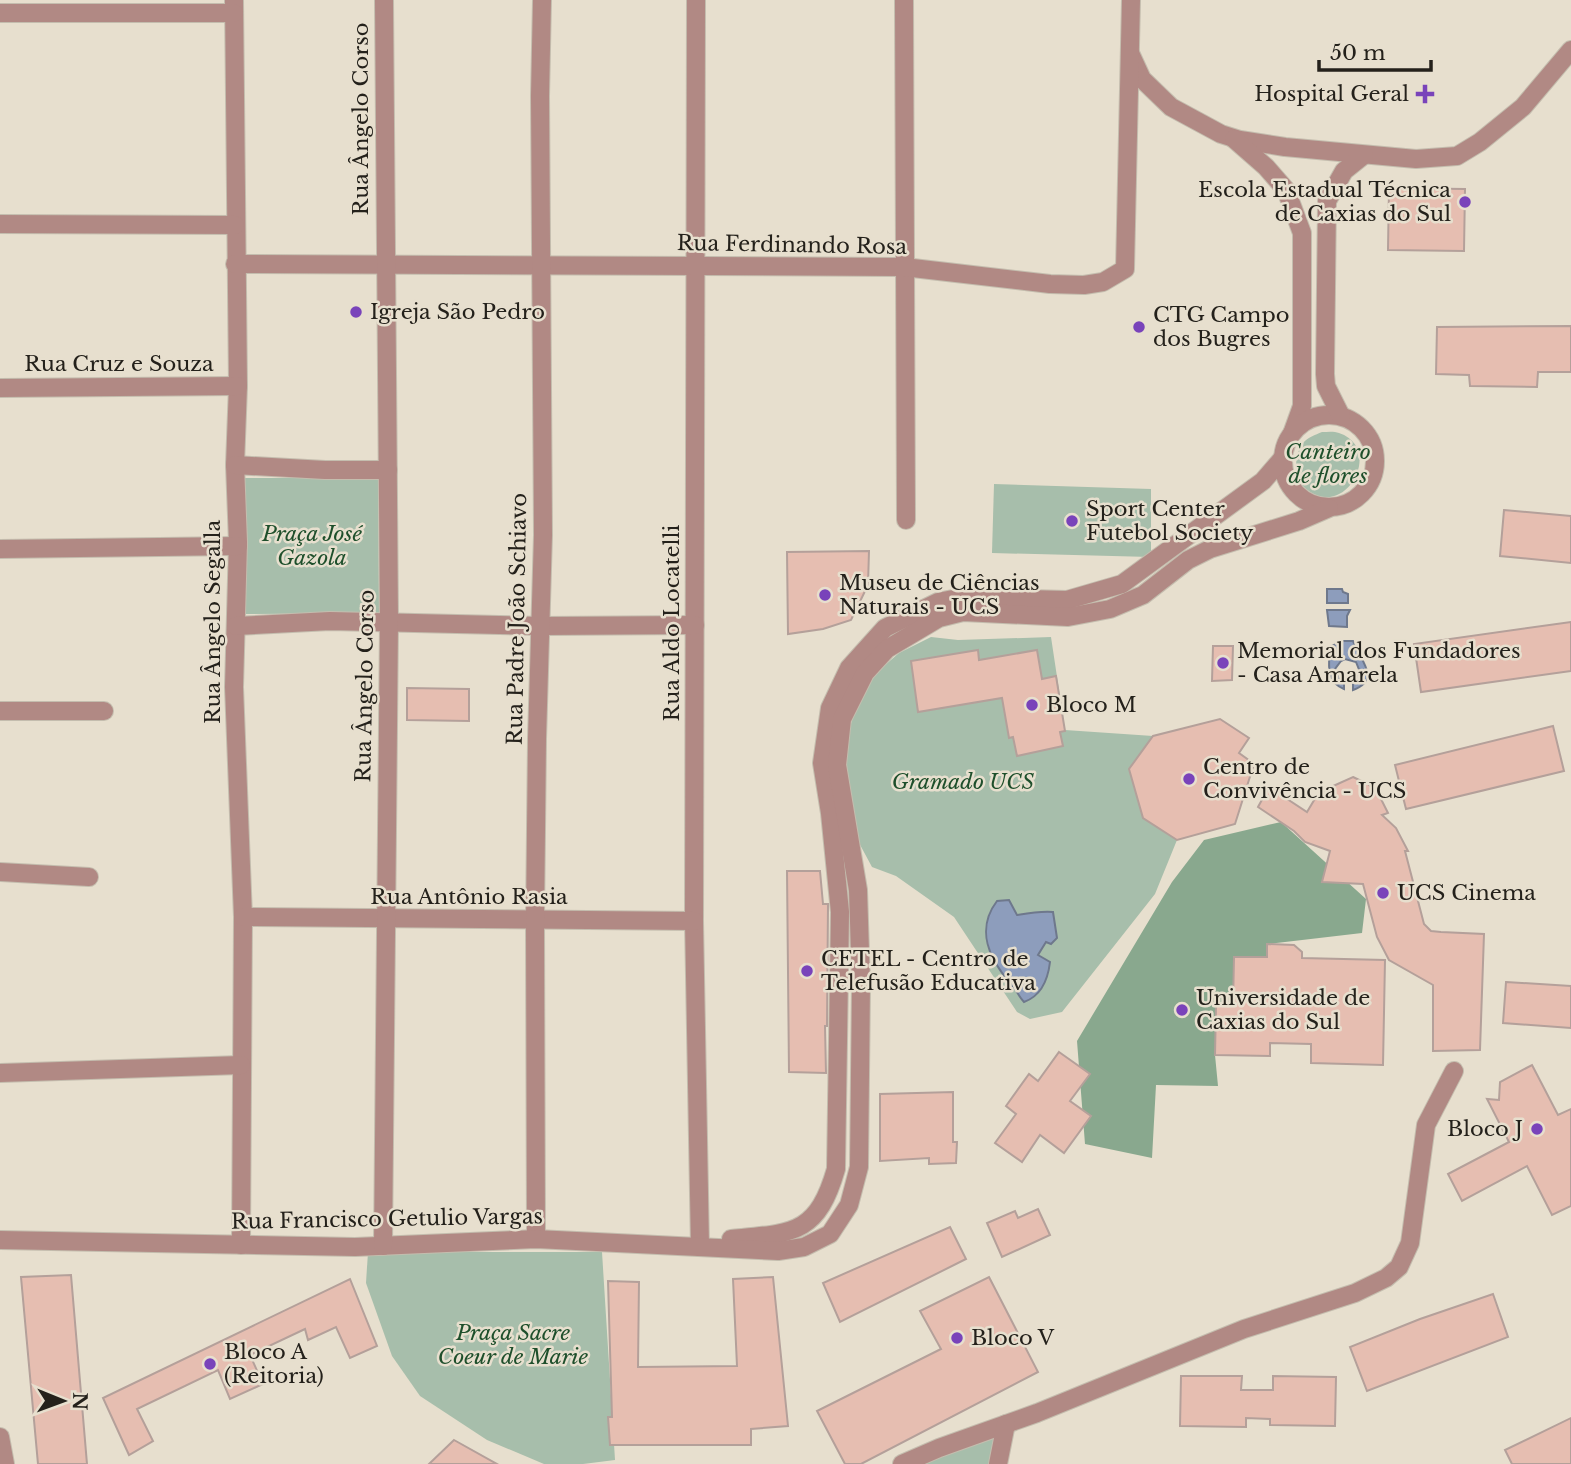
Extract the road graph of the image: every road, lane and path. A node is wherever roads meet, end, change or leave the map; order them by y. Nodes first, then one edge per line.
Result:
1 (384, 0) edge
2 (542, 0) edge
3 (696, 0) edge
4 (904, 0) edge
5 (1131, 0) edge
6 (234, 6) edge
7 (0, 13) edge
8 (1128, 50) junction
9 (1571, 50) edge
10 (1234, 139) junction
11 (1364, 155) junction
12 (0, 224) edge
13 (235, 225) junction
14 (235, 264) junction
15 (385, 264) junction
16 (541, 266) junction
17 (696, 266) junction
18 (904, 267) junction
19 (238, 386) junction
20 (0, 388) edge
21 (1342, 416) junction
22 (1293, 431) junction
23 (1282, 459) junction
24 (235, 465) junction
25 (388, 470) junction
26 (1329, 508) junction
27 (906, 520) dead end
28 (238, 546) junction
29 (0, 549) edge
30 (1122, 584) junction
31 (1110, 609) junction
32 (389, 621) junction
33 (695, 625) junction
34 (236, 626) junction
35 (540, 626) junction
36 (0, 711) edge
37 (104, 711) dead end
38 (0, 872) edge
39 (89, 877) dead end
40 (243, 917) junction
41 (385, 919) junction
42 (535, 920) junction
43 (694, 921) junction
44 (241, 1065) junction
45 (1454, 1072) dead end
46 (0, 1073) edge
47 (536, 1239) junction
48 (0, 1240) edge
49 (241, 1245) junction
50 (697, 1245) junction
51 (383, 1246) junction
52 (1006, 1424) junction
53 (0, 1437) edge
54 (5, 1464) edge
55 (902, 1464) edge
56 (998, 1464) edge

1 - 15 street, Rua Ângelo Corso
2 - 16 street, Rua Padre João Schiavo
3 - 17 street, Rua Aldo Locatelli
4 - 18 street
5 - 8 street
6 - 7 street
6 - 13 street, Rua Ângelo Segalla
8 - 10 street
8 - 18 street, Rua Ferdinando Rosa
9 - 11 street
10 - 11 street
10 - 22 street
11 - 21 street
12 - 13 street
13 - 14 street, Rua Ângelo Segalla
14 - 15 street, Rua Ferdinando Rosa
14 - 19 street, Rua Ângelo Segalla
15 - 16 street, Rua Ferdinando Rosa
15 - 25 street, Rua Ângelo Corso
16 - 17 street, Rua Ferdinando Rosa
16 - 35 street, Rua Padre João Schiavo
17 - 18 street, Rua Ferdinando Rosa
17 - 33 street, Rua Aldo Locatelli
18 - 27 street
19 - 20 street, Rua Cruz e Souza
19 - 24 street, Rua Ângelo Segalla
21 - 22 street
21 - 26 street
22 - 23 street
23 - 26 street
23 - 30 street
24 - 25 street
24 - 28 street, Rua Ângelo Segalla
25 - 32 street, Rua Ângelo Corso
26 - 31 street
28 - 29 street
28 - 34 street, Rua Ângelo Segalla
30 - 31 street
30 - 50 street, Rua Francisco Getulio Vargas
31 - 50 street, Rua Francisco Getulio Vargas
32 - 34 street
32 - 35 street
32 - 41 street, Rua Ângelo Corso
33 - 35 street
33 - 43 street, Rua Aldo Locatelli
34 - 40 street, Rua Ângelo Segalla
35 - 42 street, Rua Padre João Schiavo
36 - 37 street
38 - 39 street
40 - 41 street, Rua Antônio Rasia
40 - 44 street, Rua Ângelo Segalla
41 - 42 street, Rua Antônio Rasia
41 - 51 street, Rua Ângelo Corso
42 - 43 street, Rua Antônio Rasia
42 - 47 street, Rua Padre João Schiavo
43 - 50 street, Rua Aldo Locatelli
44 - 46 street
44 - 49 street, Rua Ângelo Segalla
45 - 52 street
47 - 50 street, Rua Francisco Getulio Vargas
47 - 51 street, Rua Francisco Getulio Vargas
48 - 49 street, Rua Francisco Getulio Vargas
49 - 51 street, Rua Francisco Getulio Vargas
52 - 55 street
52 - 56 street
53 - 54 street

